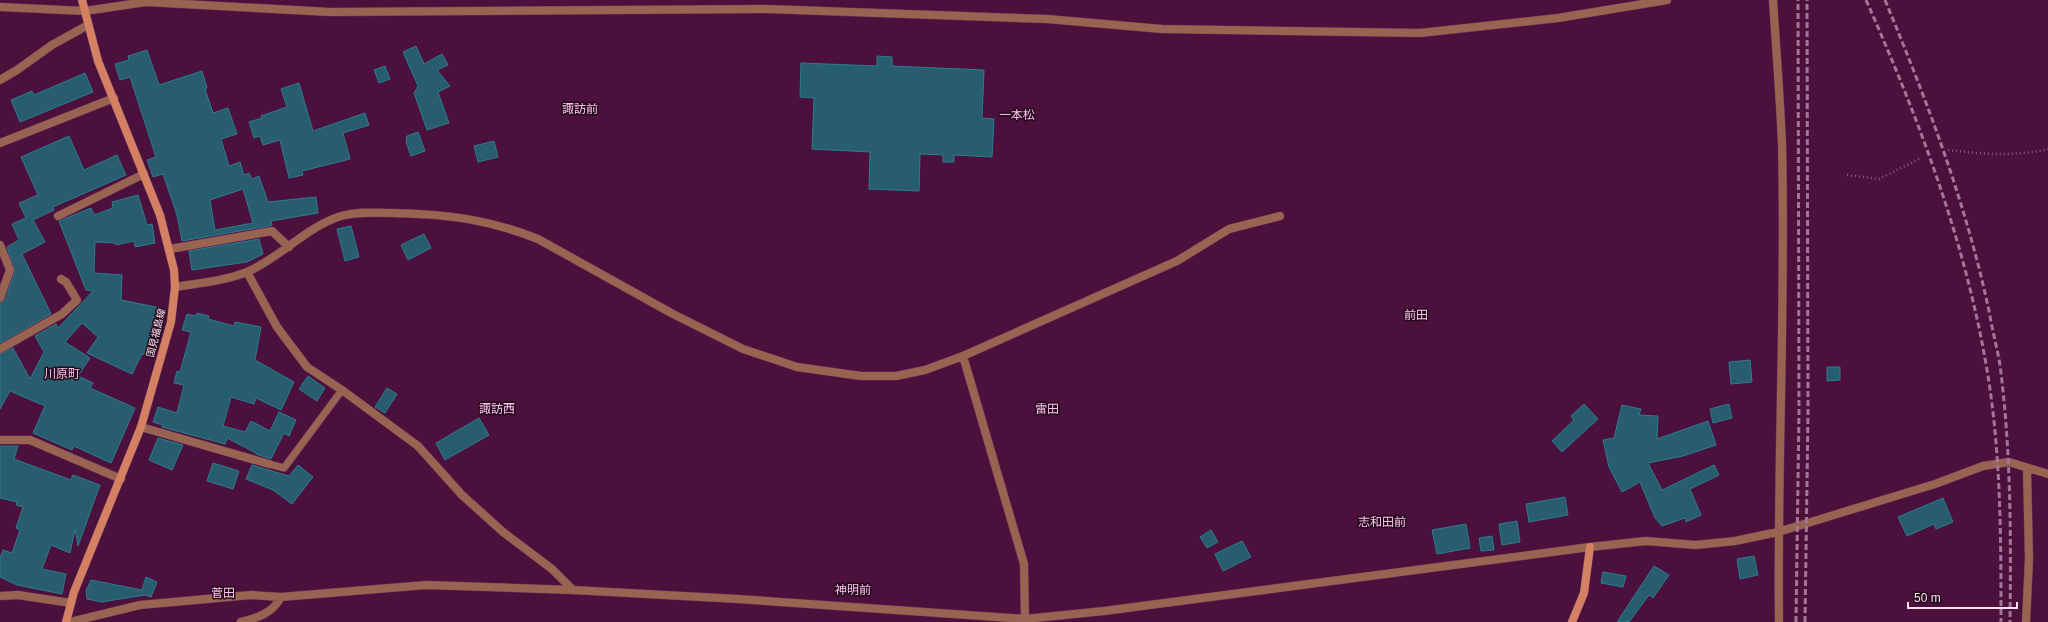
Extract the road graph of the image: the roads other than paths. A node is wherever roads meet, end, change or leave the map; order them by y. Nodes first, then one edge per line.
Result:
1 (82, 0) edge
2 (1667, 0) edge
3 (1773, 0) edge
4 (0, 7) edge
5 (85, 11) junction
6 (88, 25) junction
7 (0, 80) edge
8 (114, 98) junction
9 (0, 143) edge
10 (144, 174) junction
11 (58, 216) dead end
12 (1280, 216) dead end
13 (0, 245) edge
14 (289, 247) junction
15 (170, 249) junction
16 (247, 272) junction
17 (61, 279) dead end
18 (176, 287) junction
19 (0, 298) edge
20 (0, 348) edge
21 (963, 356) junction
22 (342, 390) junction
23 (141, 426) junction
24 (0, 440) edge
25 (269, 464) joint
26 (2028, 469) junction
27 (2048, 474) edge
28 (121, 479) junction
29 (1778, 532) junction
30 (1590, 547) junction
31 (573, 590) junction
32 (0, 596) edge
33 (281, 597) junction
34 (71, 603) junction
35 (1026, 620) edge
36 (66, 622) edge
37 (70, 622) edge
38 (241, 622) edge
39 (1572, 622) edge
40 (1779, 622) edge
41 (2026, 622) edge

1 - 5 main road, 国見福島線
2 - 5 street
3 - 29 street
4 - 5 street
5 - 6 main road, 国見福島線
6 - 7 street
6 - 8 main road, 国見福島線
8 - 9 street
8 - 10 main road, 国見福島線
10 - 11 street
10 - 15 main road, 国見福島線
12 - 21 street
13 - 19 street
14 - 15 street
14 - 16 street
14 - 21 street
15 - 18 main road, 国見福島線
16 - 18 street
16 - 22 street
17 - 20 street
18 - 23 main road, 国見福島線
21 - 35 street
22 - 25 lane
22 - 31 street
23 - 25 street
23 - 28 main road, 国見福島線
24 - 28 street
26 - 27 street
26 - 29 street
26 - 41 street
28 - 34 main road, 国見福島線
29 - 30 street
29 - 40 street
30 - 35 street
30 - 39 main road
31 - 33 street
31 - 35 street
32 - 34 street
33 - 37 street
33 - 38 street
34 - 36 main road, 国見福島線

